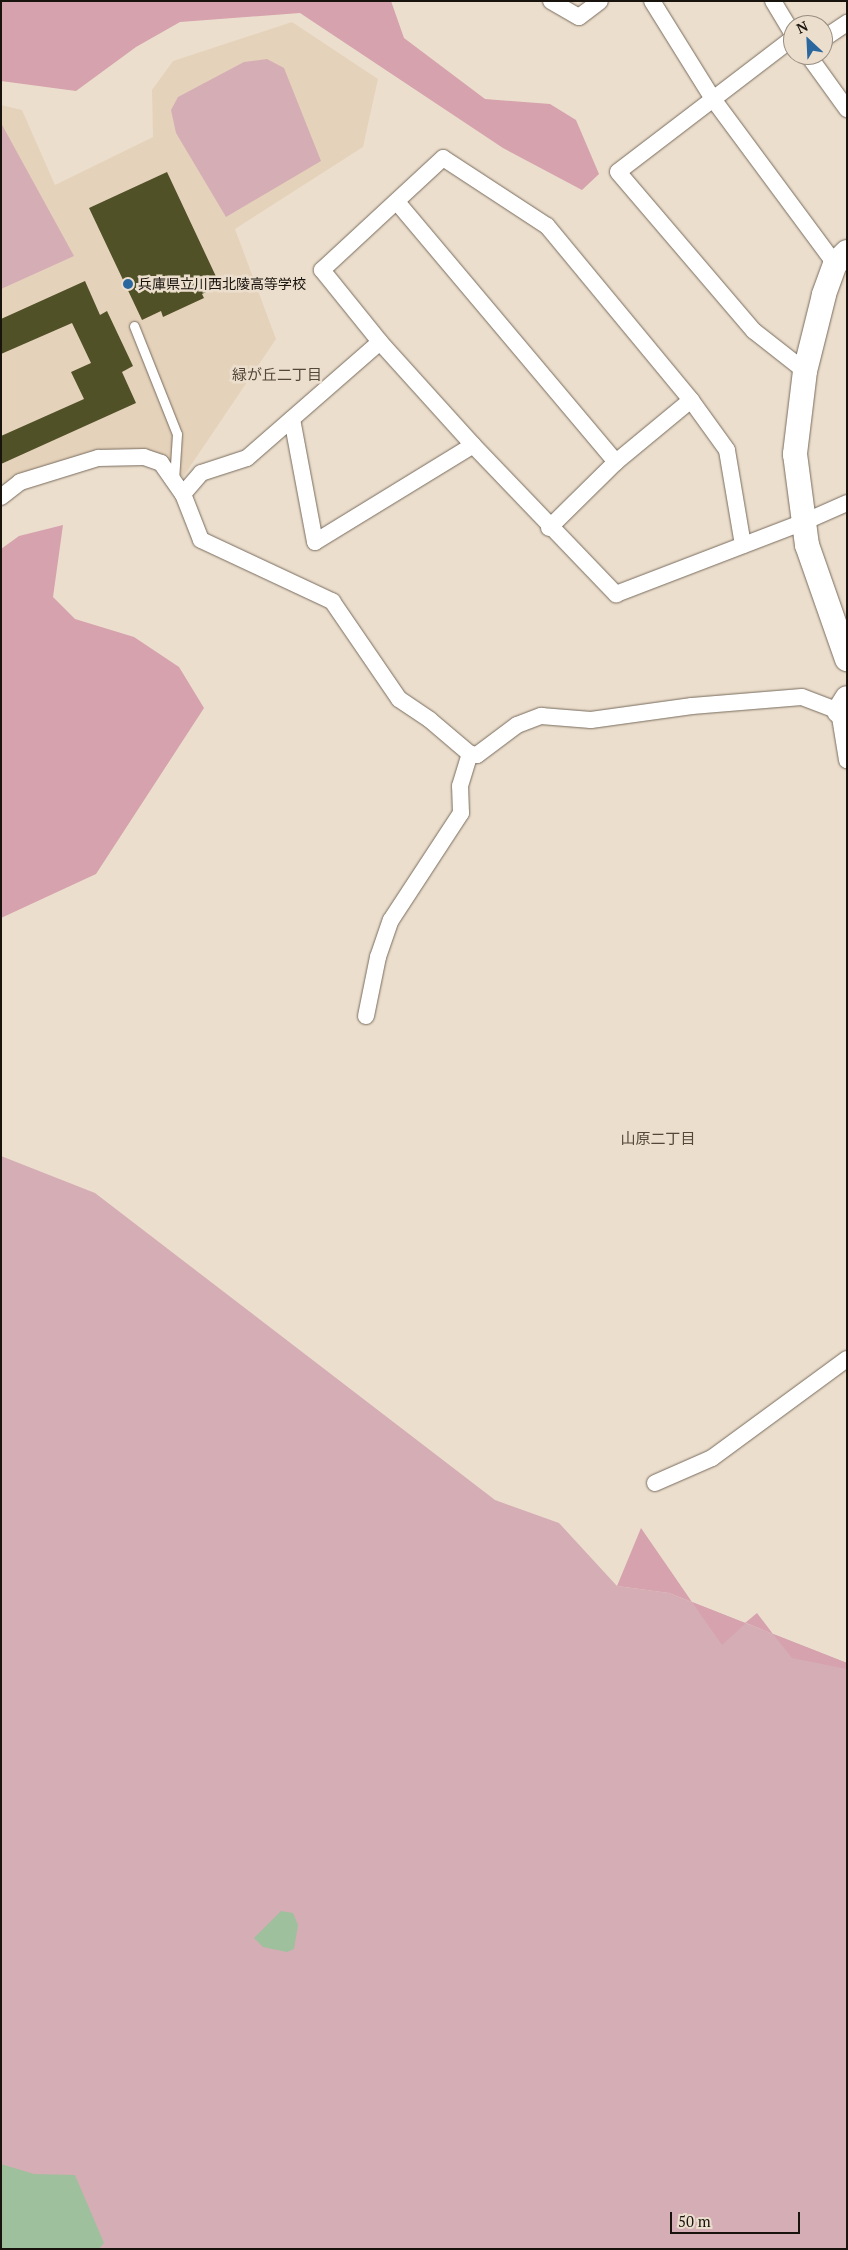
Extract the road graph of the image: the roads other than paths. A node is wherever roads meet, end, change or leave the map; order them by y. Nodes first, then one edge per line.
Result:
1 (551, 1) edge
2 (600, 1) edge
3 (652, 1) edge
4 (773, 1) edge
5 (783, 18) edge
6 (847, 23) edge
7 (833, 32) edge
8 (783, 44) edge
9 (815, 65) edge
10 (713, 99) junction
11 (847, 109) edge
12 (397, 202) junction
13 (841, 258) edge
14 (134, 326) dead end
15 (380, 342) junction
16 (805, 371) junction
17 (691, 400) junction
18 (292, 419) junction
19 (473, 445) junction
20 (616, 462) junction
21 (179, 487) junction
22 (1, 496) edge
23 (847, 503) edge
24 (804, 522) junction
25 (549, 528) junction
26 (743, 545) junction
27 (847, 659) edge
28 (843, 704) edge
29 (470, 754) junction
30 (847, 760) edge
31 (366, 1016) dead end
32 (847, 1359) edge
33 (655, 1483) dead end

1 - 2 street
3 - 10 street
4 - 5 street
6 - 7 street
8 - 10 street
9 - 11 street
10 - 13 street
10 - 16 street
12 - 15 street
12 - 17 street
12 - 20 street
13 - 16 street
14 - 21 lane
15 - 18 street
15 - 19 street
16 - 24 street
17 - 20 street
17 - 26 street
18 - 19 street
18 - 21 street
19 - 25 street
20 - 25 street
21 - 22 street
21 - 29 street
23 - 24 street
24 - 26 street
24 - 27 street
25 - 26 street
28 - 29 street
28 - 30 street
29 - 31 street
32 - 33 street

